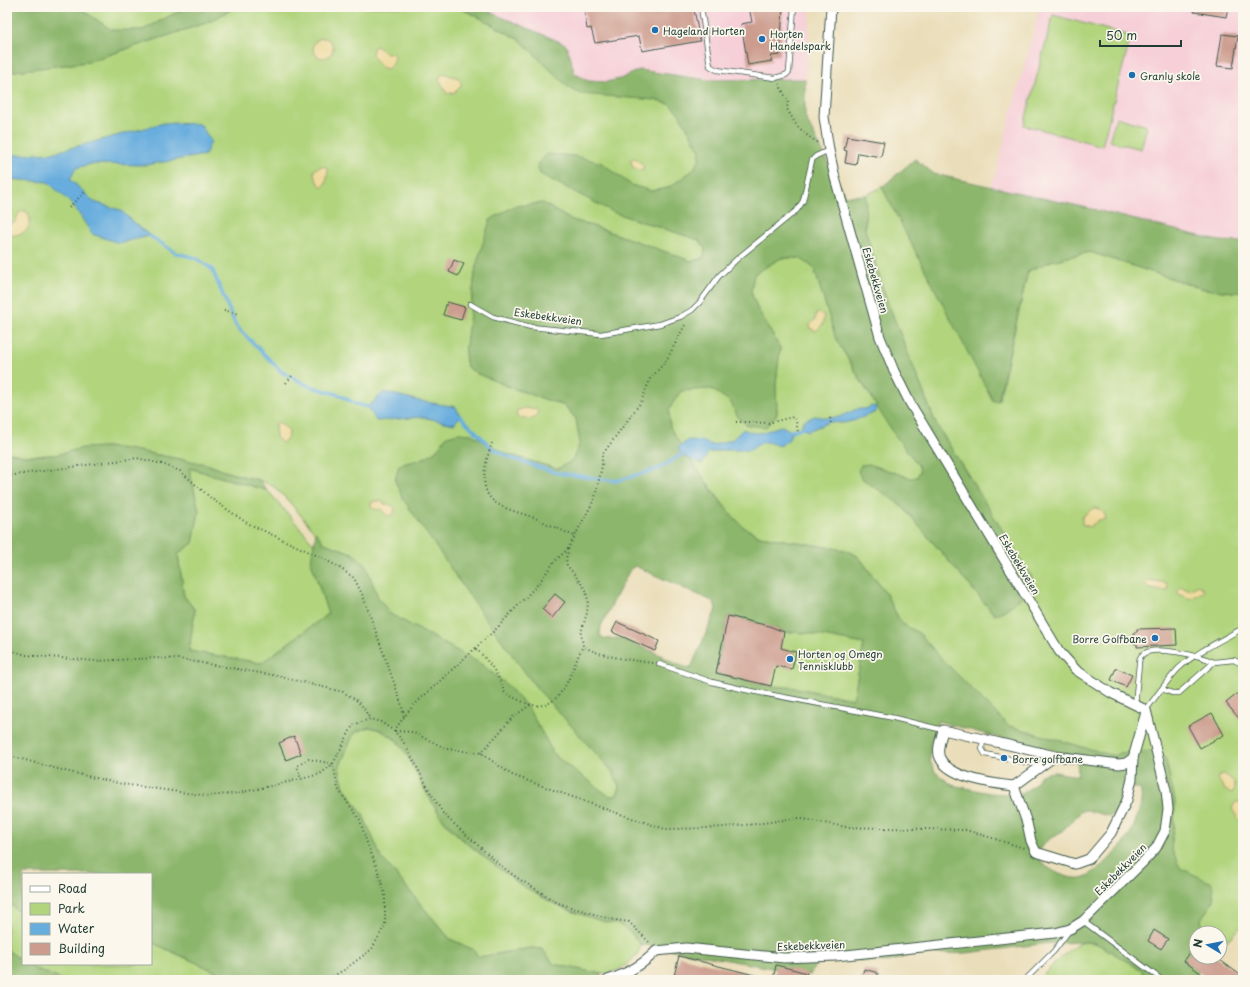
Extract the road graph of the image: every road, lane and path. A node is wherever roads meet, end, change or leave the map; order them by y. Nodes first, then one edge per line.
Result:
1 (700, 7) edge
2 (794, 7) edge
3 (831, 7) edge
4 (775, 78) junction
5 (829, 150) junction
6 (85, 192) dead end
7 (69, 207) dead end
8 (470, 304) dead end
9 (224, 310) dead end
10 (692, 310) junction
11 (238, 314) dead end
12 (292, 376) dead end
13 (286, 383) dead end
14 (830, 418) dead end
15 (736, 422) dead end
16 (831, 424) dead end
17 (798, 432) dead end
18 (492, 443) dead end
19 (7, 476) edge
20 (574, 536) junction
21 (570, 547) junction
22 (1243, 628) edge
23 (584, 646) junction
24 (7, 649) edge
25 (476, 649) junction
26 (1196, 655) junction
27 (1214, 662) junction
28 (659, 664) joint
29 (1243, 665) edge
30 (1162, 688) junction
31 (530, 705) junction
32 (1135, 705) junction
33 (1146, 710) junction
34 (404, 717) junction
35 (370, 718) junction
36 (943, 730) junction
37 (394, 731) junction
38 (983, 739) junction
39 (481, 753) junction
40 (7, 755) edge
41 (1055, 756) junction
42 (1133, 758) junction
43 (333, 764) junction
44 (1043, 766) junction
45 (301, 779) junction
46 (1014, 786) junction
47 (1036, 852) junction
48 (1083, 921) junction
49 (1070, 929) junction
50 (656, 950) junction
51 (326, 980) edge
52 (608, 980) edge
53 (1025, 980) edge
54 (1162, 980) edge

1 - 4 lane
2 - 4 lane
3 - 5 street, Eskebekkveien
4 - 5 path
5 - 10 lane, Eskebekkveien
5 - 32 street, Eskebekkveien
6 - 7 path
8 - 10 lane, Eskebekkveien
9 - 11 path
10 - 20 path
12 - 13 path
14 - 16 path
15 - 17 path
18 - 20 path
19 - 34 path
20 - 21 path
21 - 23 path
21 - 25 path
22 - 26 lane
23 - 28 path
23 - 31 path
24 - 35 path
25 - 31 path
25 - 34 path
26 - 27 lane
26 - 30 lane
26 - 32 lane
27 - 29 lane
27 - 30 lane
28 - 36 lane
30 - 33 lane
31 - 39 path
32 - 33 street, Eskebekkveien
33 - 42 street
33 - 48 street, Eskebekkveien
34 - 37 path
35 - 37 path
35 - 43 path
36 - 38 street
36 - 46 street
37 - 39 path
37 - 50 path
38 - 41 street
38 - 44 lane
39 - 47 path
40 - 45 path
41 - 42 street
41 - 44 street
42 - 47 street
43 - 45 path
43 - 45 path
43 - 51 path
44 - 46 street
46 - 47 street
48 - 49 street, Eskebekkveien
48 - 54 lane
49 - 50 street, Eskebekkveien
49 - 53 lane, Eskebekkveien
50 - 52 street

